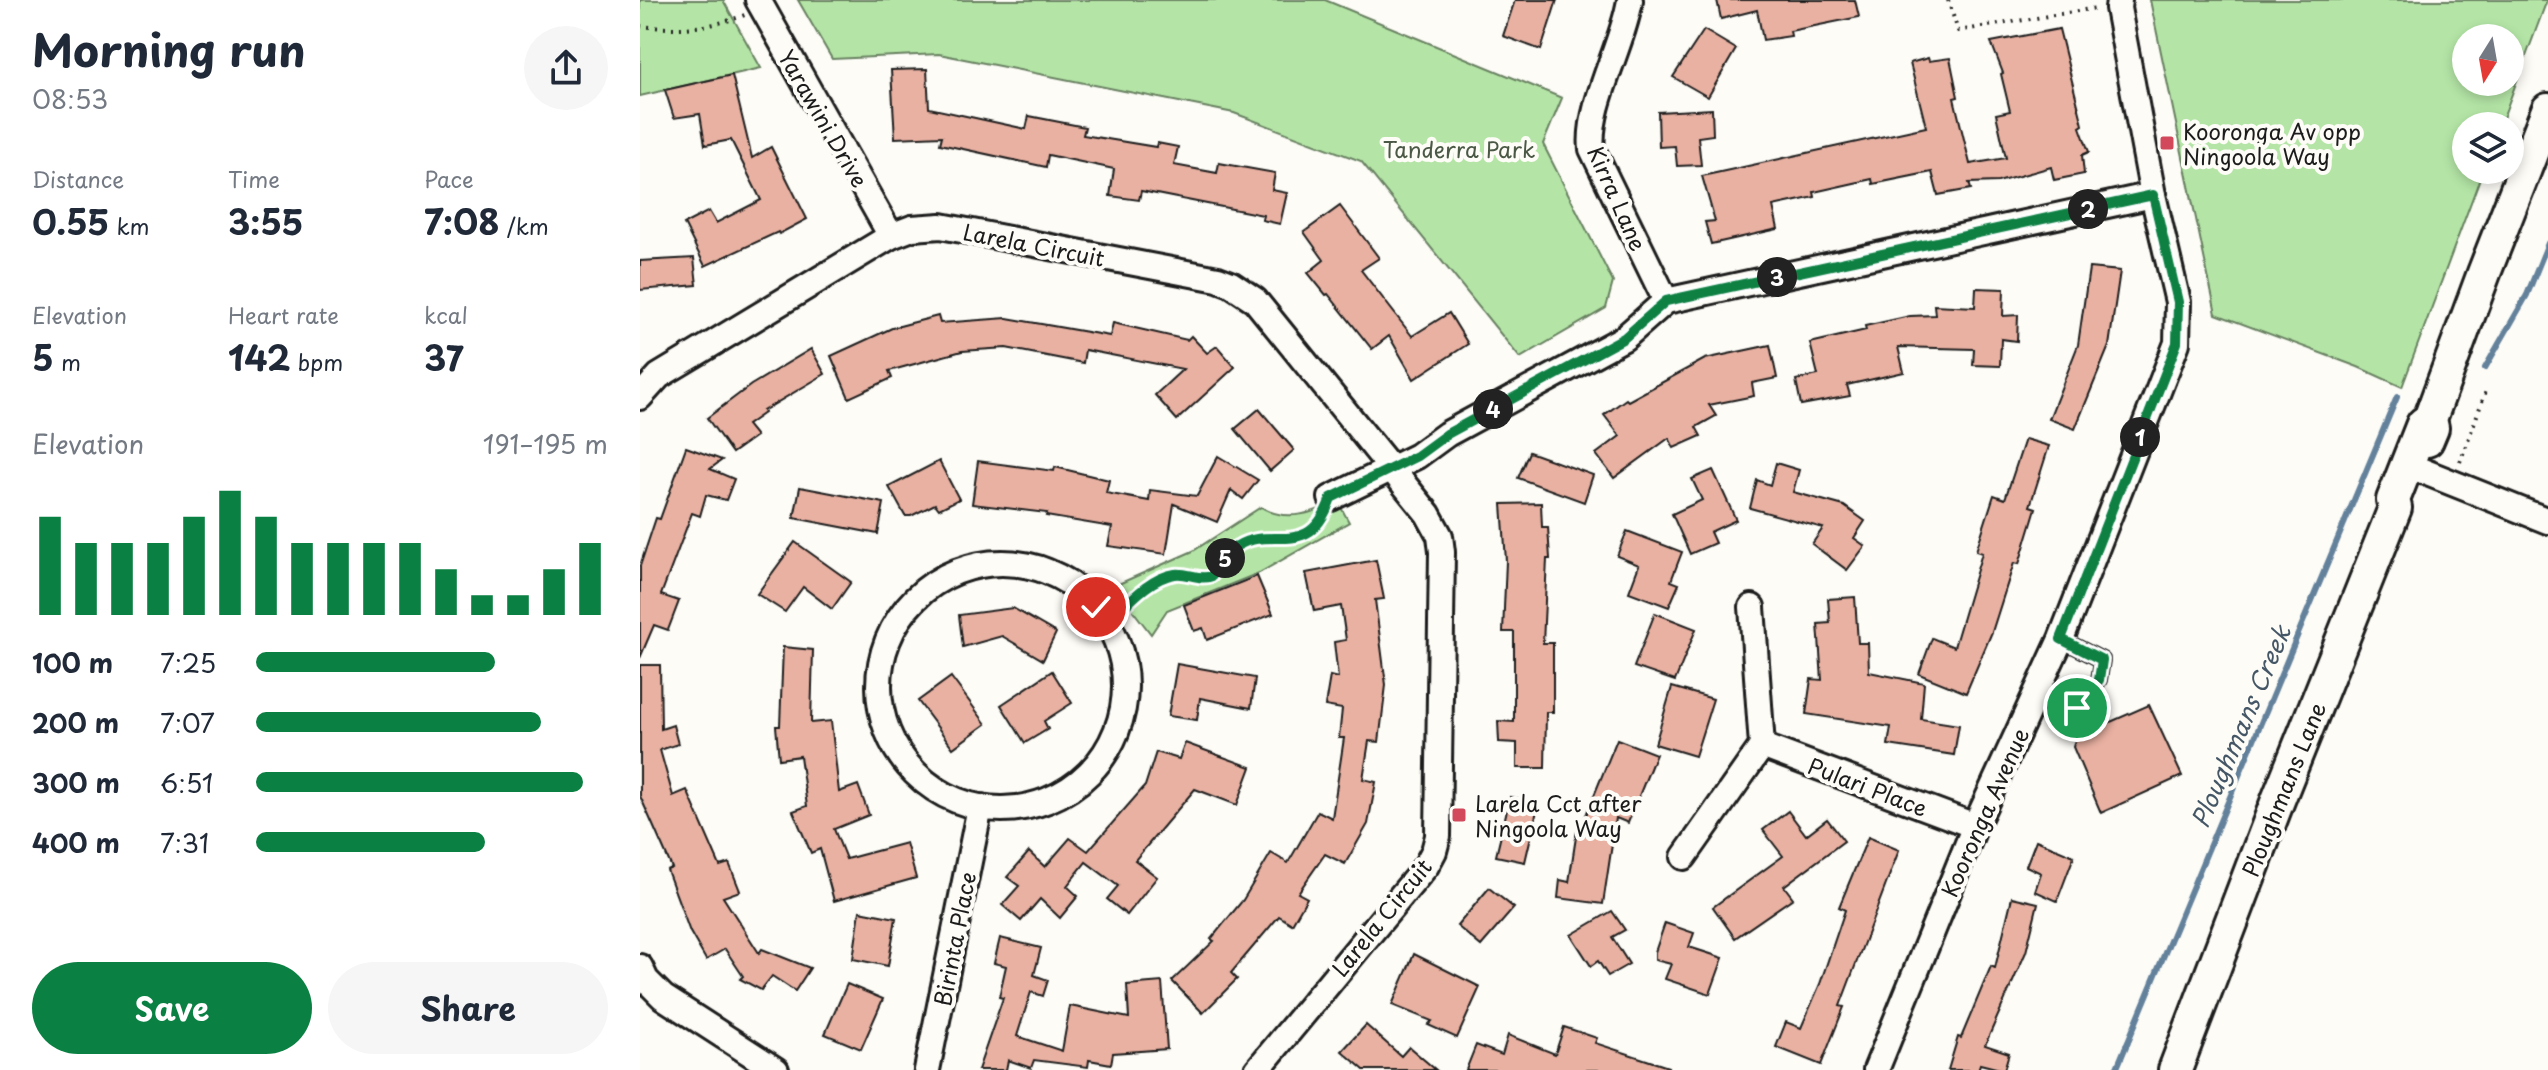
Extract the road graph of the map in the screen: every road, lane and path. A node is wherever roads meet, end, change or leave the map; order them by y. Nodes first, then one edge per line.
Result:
1 (1630, 0) edge
2 (1948, 0) edge
3 (2118, 2) edge
4 (760, 5) edge
5 (640, 26) edge
6 (2548, 110) edge
7 (2153, 195) junction
8 (891, 236) junction
9 (1666, 301) junction
10 (642, 389) edge
11 (2486, 391) dead end
12 (2430, 419) junction
13 (1390, 468) junction
14 (2415, 468) junction
15 (2452, 483) junction
16 (1331, 498) joint
17 (2395, 508) junction
18 (2548, 521) edge
19 (1752, 607) dead end
20 (1107, 623) junction
21 (2061, 639) junction
22 (2036, 695) junction
23 (1762, 746) junction
24 (980, 807) junction
25 (1975, 826) junction
26 (1684, 857) dead end
27 (640, 967) edge
28 (1262, 1068) edge
29 (776, 1070) edge
30 (927, 1070) edge
31 (1876, 1070) edge
32 (2175, 1070) edge

1 - 9 street, Kirra Lane
2 - 3 path
3 - 7 street, Kooronga Avenue
4 - 5 path
4 - 8 street, Yarawini Drive
6 - 12 street, Ploughmans Lane
7 - 9 street
7 - 21 street, Kooronga Avenue
8 - 10 street, Larela Circuit
8 - 13 street, Larela Circuit
9 - 13 street
11 - 15 path
12 - 14 street, Ploughmans Lane
12 - 17 street, Ploughmans Lane
13 - 16 street
13 - 28 street, Larela Circuit
14 - 15 street
14 - 17 street, Ploughmans Lane
15 - 18 street
16 - 20 path
17 - 32 street, Ploughmans Lane
19 - 23 street
20 - 24 street
20 - 24 street
21 - 22 street, Kooronga Avenue
21 - 22 lane
22 - 25 street, Kooronga Avenue
23 - 25 street, Pulari Place
23 - 26 street
24 - 30 street, Birinta Place
25 - 31 street, Kooronga Avenue
27 - 29 street

